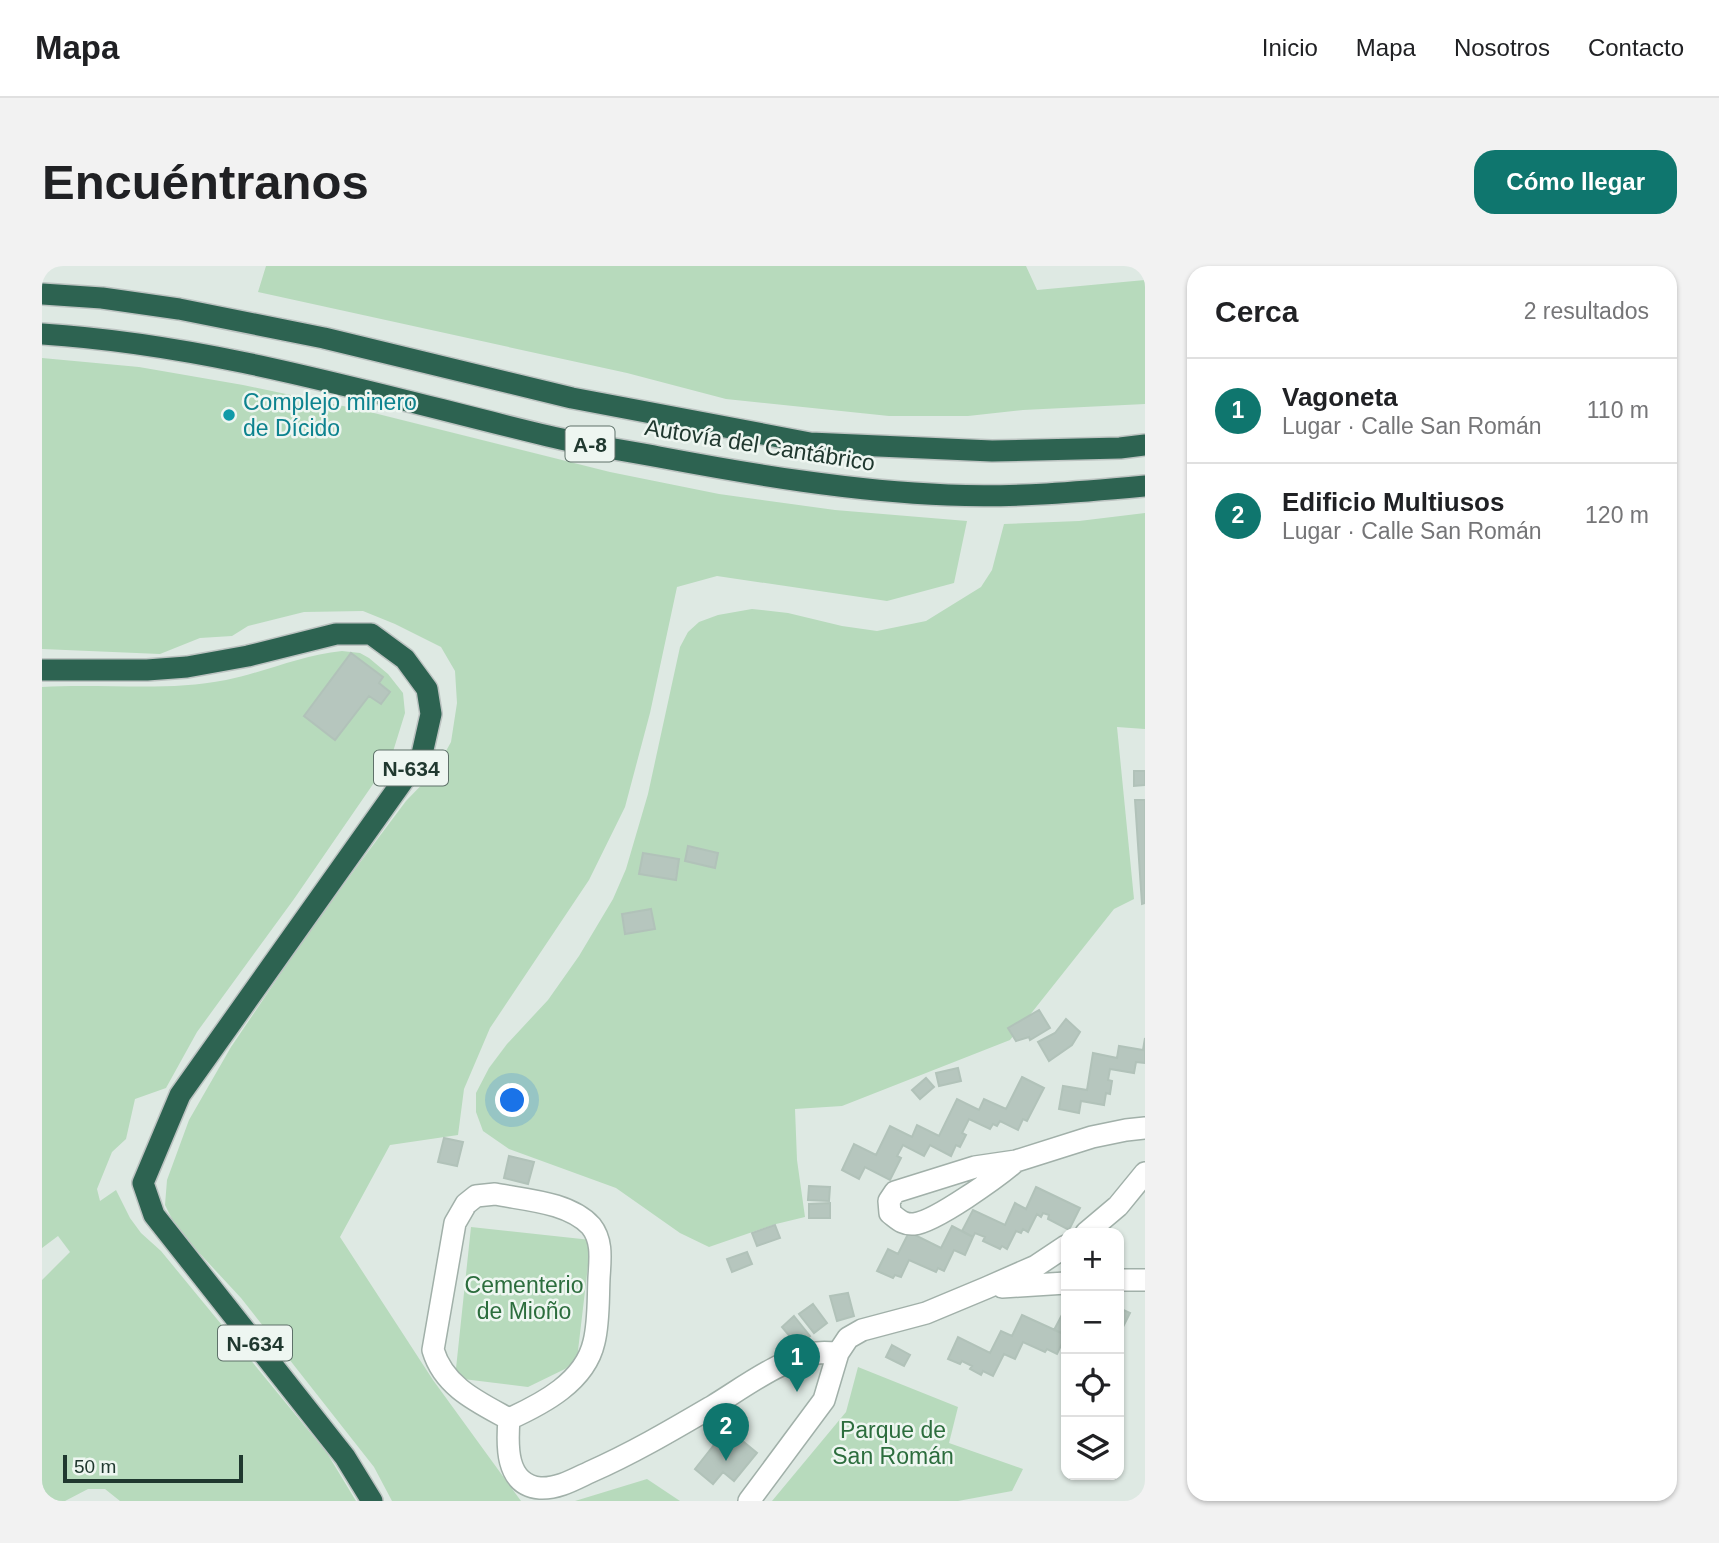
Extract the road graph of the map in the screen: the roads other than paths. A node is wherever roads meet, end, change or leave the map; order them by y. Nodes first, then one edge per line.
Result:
1 (42, 294) edge
2 (42, 334) edge
3 (1145, 445) edge
4 (1145, 486) edge
5 (42, 670) edge
6 (1145, 1128) edge
7 (1016, 1161) junction
8 (1145, 1173) edge
9 (1092, 1228) edge
10 (1061, 1250) edge
11 (1124, 1280) edge
12 (1145, 1280) edge
13 (1061, 1283) edge
14 (986, 1288) junction
15 (838, 1353) junction
16 (509, 1419) junction
17 (372, 1501) edge
18 (749, 1501) edge

1 - 3 highway, Autovía del Cantábrico / A-8
2 - 4 highway, Autovía del Cantábrico / A-8
5 - 17 highway, N-634
6 - 7 street
7 - 7 street
8 - 9 street
10 - 14 street
11 - 12 street
13 - 14 street
14 - 15 street
15 - 16 street
15 - 18 street
16 - 16 street

